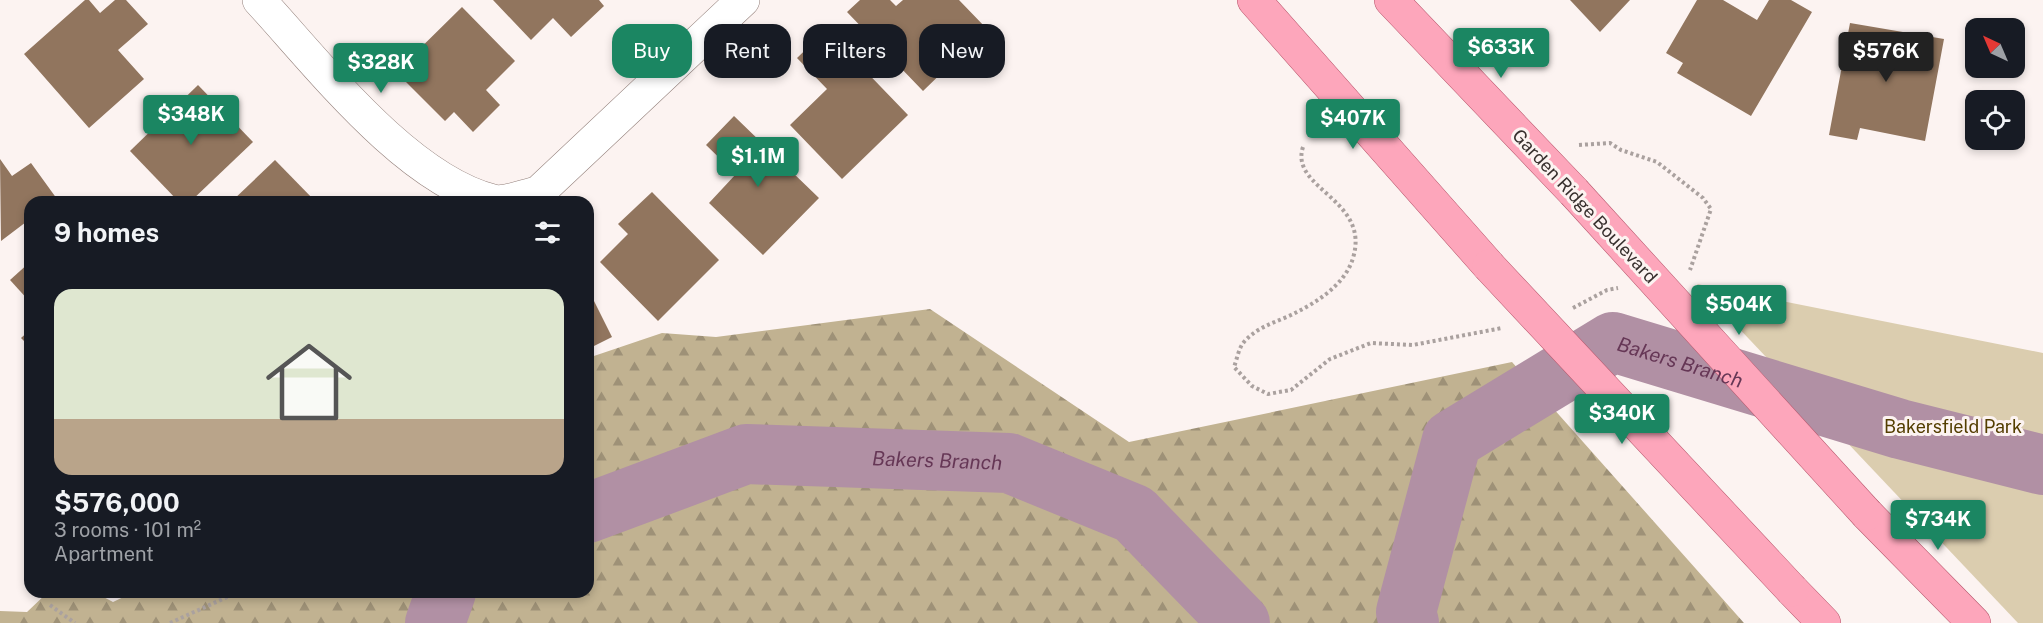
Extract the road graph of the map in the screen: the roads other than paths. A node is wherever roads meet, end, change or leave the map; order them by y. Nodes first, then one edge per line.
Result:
1 (259, 0) edge
2 (743, 0) edge
3 (1254, 0) edge
4 (1391, 0) edge
5 (480, 196) edge
6 (524, 196) edge
7 (1824, 623) edge
8 (1974, 623) edge

1 - 5 street
2 - 6 street
3 - 7 main road, bridge
4 - 8 main road, Garden Ridge Boulevard, bridge

